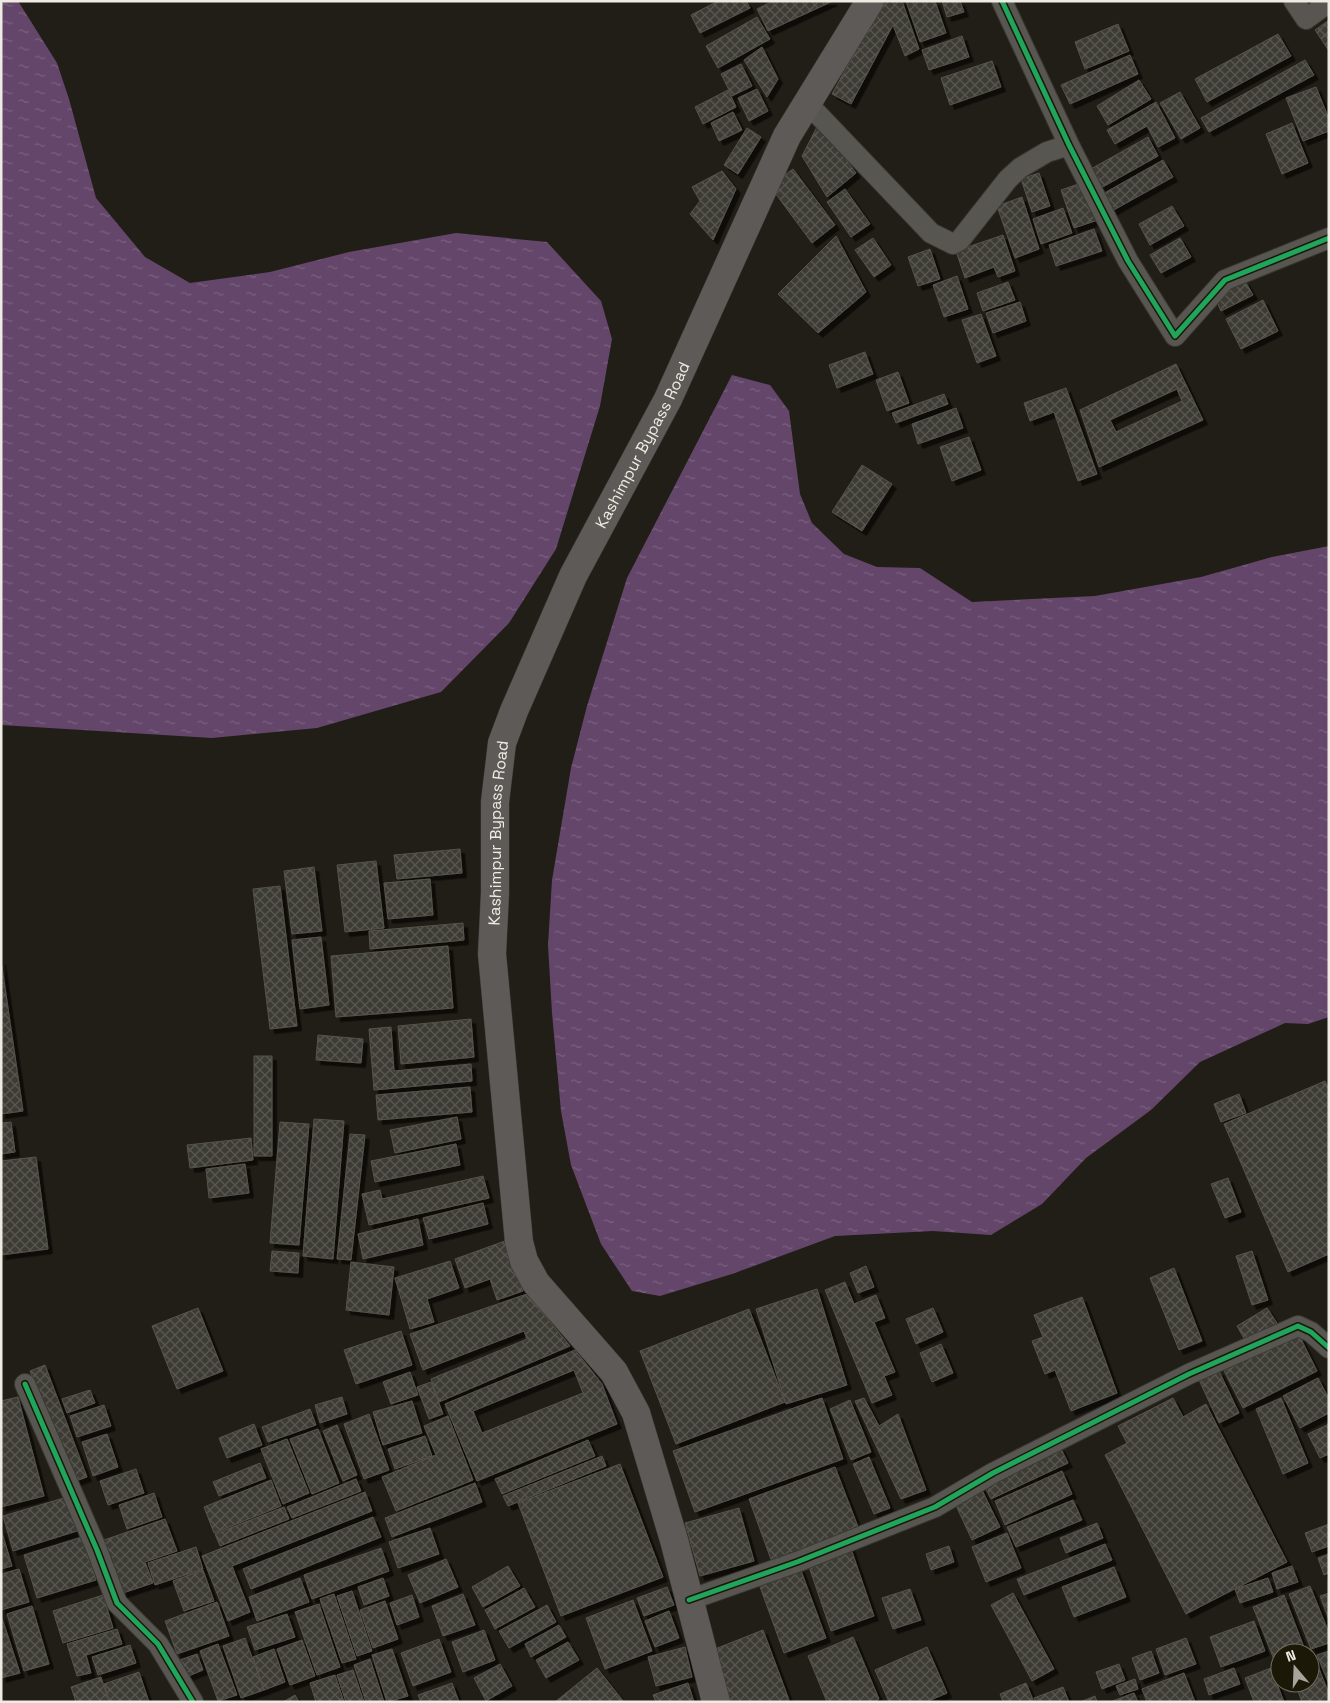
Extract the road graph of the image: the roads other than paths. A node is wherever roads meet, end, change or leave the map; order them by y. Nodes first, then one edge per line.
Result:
1 (870, 1) edge
2 (1002, 1) edge
3 (1294, 1) edge
4 (1329, 2) edge
5 (808, 104) junction
6 (1069, 145) junction
7 (1329, 238) edge
8 (1329, 1348) edge
9 (25, 1384) dead end
10 (689, 1600) junction
11 (194, 1702) edge
12 (716, 1702) edge

1 - 5 main road, Kashimpur Bypass Road
2 - 6 street
3 - 4 street
5 - 6 street
5 - 10 main road, Kashimpur Bypass Road
6 - 7 street
8 - 10 street
9 - 11 street
10 - 12 main road, Kashimpur Bypass Road

